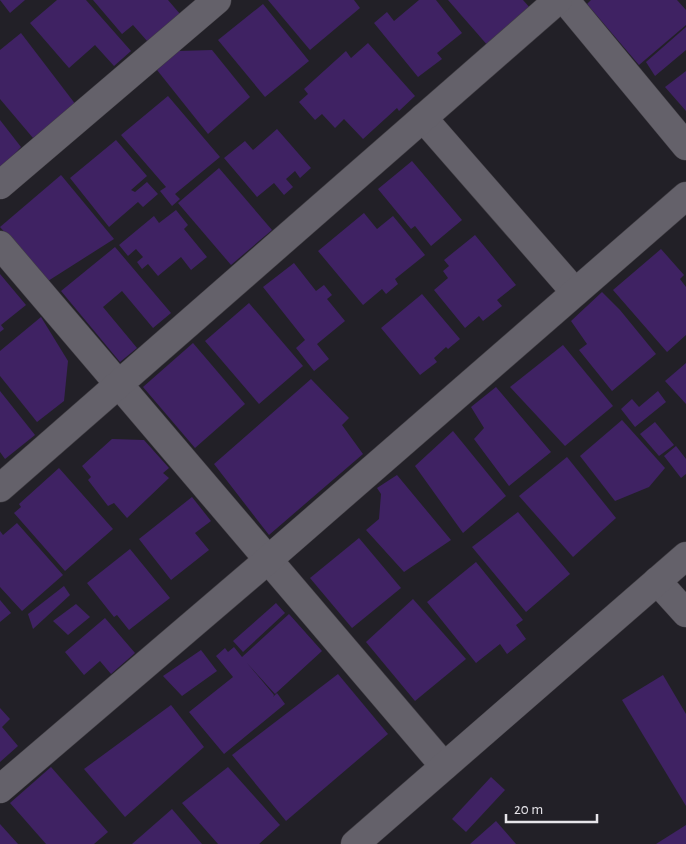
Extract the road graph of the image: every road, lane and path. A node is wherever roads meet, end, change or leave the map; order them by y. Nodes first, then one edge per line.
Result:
1 (217, 0) edge
2 (558, 0) edge
3 (565, 0) edge
4 (423, 118) junction
5 (686, 146) edge
6 (0, 186) edge
7 (686, 196) edge
8 (0, 245) edge
9 (575, 292) junction
10 (119, 386) junction
11 (0, 488) edge
12 (686, 556) edge
13 (268, 559) junction
14 (657, 581) junction
15 (686, 613) edge
16 (444, 766) junction
17 (0, 789) edge
18 (355, 844) edge

1 - 6 street
2 - 4 street
3 - 5 street
4 - 9 street
4 - 10 street
7 - 9 street
8 - 10 street
9 - 13 street
10 - 11 street
10 - 13 street
12 - 14 street
13 - 16 street
13 - 17 street
14 - 15 street
14 - 16 street
16 - 18 street

